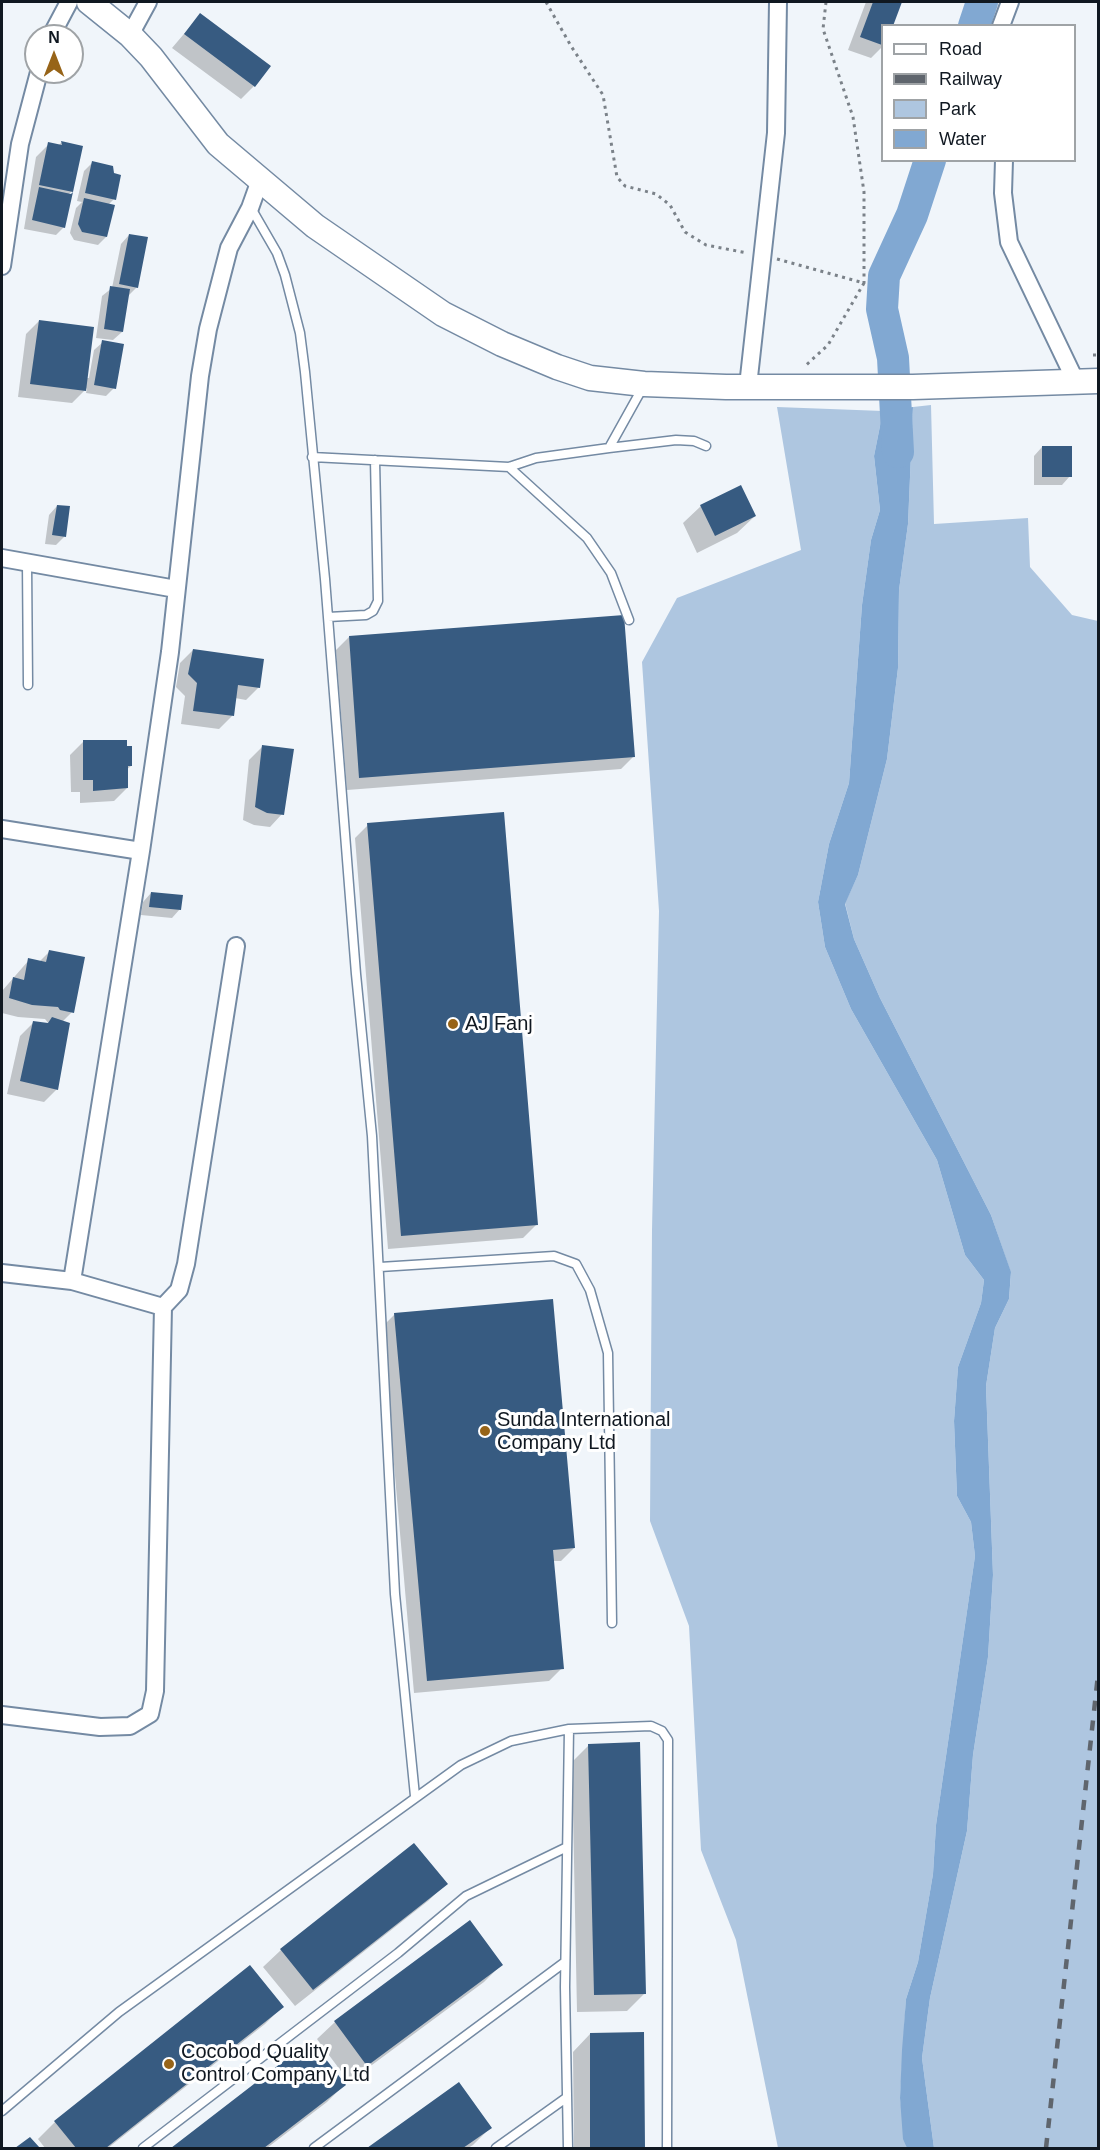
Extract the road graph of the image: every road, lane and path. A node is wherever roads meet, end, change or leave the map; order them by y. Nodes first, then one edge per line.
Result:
1 (69, 2) edge
2 (89, 2) edge
3 (148, 2) edge
4 (546, 2) edge
5 (778, 2) edge
6 (825, 2) edge
7 (1010, 2) edge
8 (57, 24) edge
9 (1002, 24) edge
10 (130, 35) junction
11 (36, 84) edge
12 (1004, 162) edge
13 (260, 180) junction
14 (250, 208) junction
15 (751, 254) dead end
16 (774, 258) dead end
17 (2, 266) edge
18 (864, 283) junction
19 (1093, 355) dead end
20 (1098, 355) edge
21 (1087, 382) edge
22 (644, 384) junction
23 (783, 386) junction
24 (748, 387) junction
25 (706, 446) dead end
26 (609, 448) junction
27 (312, 457) junction
28 (375, 460) junction
29 (509, 467) junction
30 (2, 558) edge
31 (27, 562) junction
32 (176, 589) junction
33 (328, 617) junction
34 (629, 620) dead end
35 (28, 685) dead end
36 (2, 829) edge
37 (141, 851) junction
38 (236, 946) dead end
39 (380, 1267) junction
40 (2, 1273) edge
41 (72, 1281) junction
42 (163, 1306) junction
43 (612, 1623) dead end
44 (2, 1715) edge
45 (569, 1730) junction
46 (415, 1796) junction
47 (567, 1847) junction
48 (565, 1962) junction
49 (566, 2098) junction
50 (2, 2111) edge
51 (143, 2148) edge
52 (314, 2148) edge
53 (496, 2148) edge
54 (568, 2148) edge
55 (667, 2148) edge

1 - 8 street
2 - 10 main road
3 - 10 street
4 - 15 path
5 - 24 street
6 - 18 path
7 - 9 street
10 - 13 main road
11 - 17 street
12 - 21 street
13 - 14 street
13 - 22 main road
14 - 27 lane
14 - 32 street
16 - 18 path
18 - 23 path
19 - 20 path
21 - 23 main road
22 - 24 main road
22 - 26 lane
23 - 24 main road
25 - 26 lane
26 - 29 lane
27 - 28 lane
27 - 33 lane
28 - 29 lane
28 - 33 lane
29 - 34 lane
30 - 31 street
31 - 32 street
31 - 35 lane
32 - 37 street
33 - 39 lane
36 - 37 street
37 - 41 street
38 - 42 street
39 - 43 lane
39 - 46 lane
40 - 41 street
41 - 42 street
42 - 44 street
45 - 46 lane
45 - 47 lane
45 - 55 lane
46 - 50 lane
47 - 48 lane
47 - 51 lane
48 - 49 lane
48 - 52 lane
49 - 53 lane
49 - 54 lane

